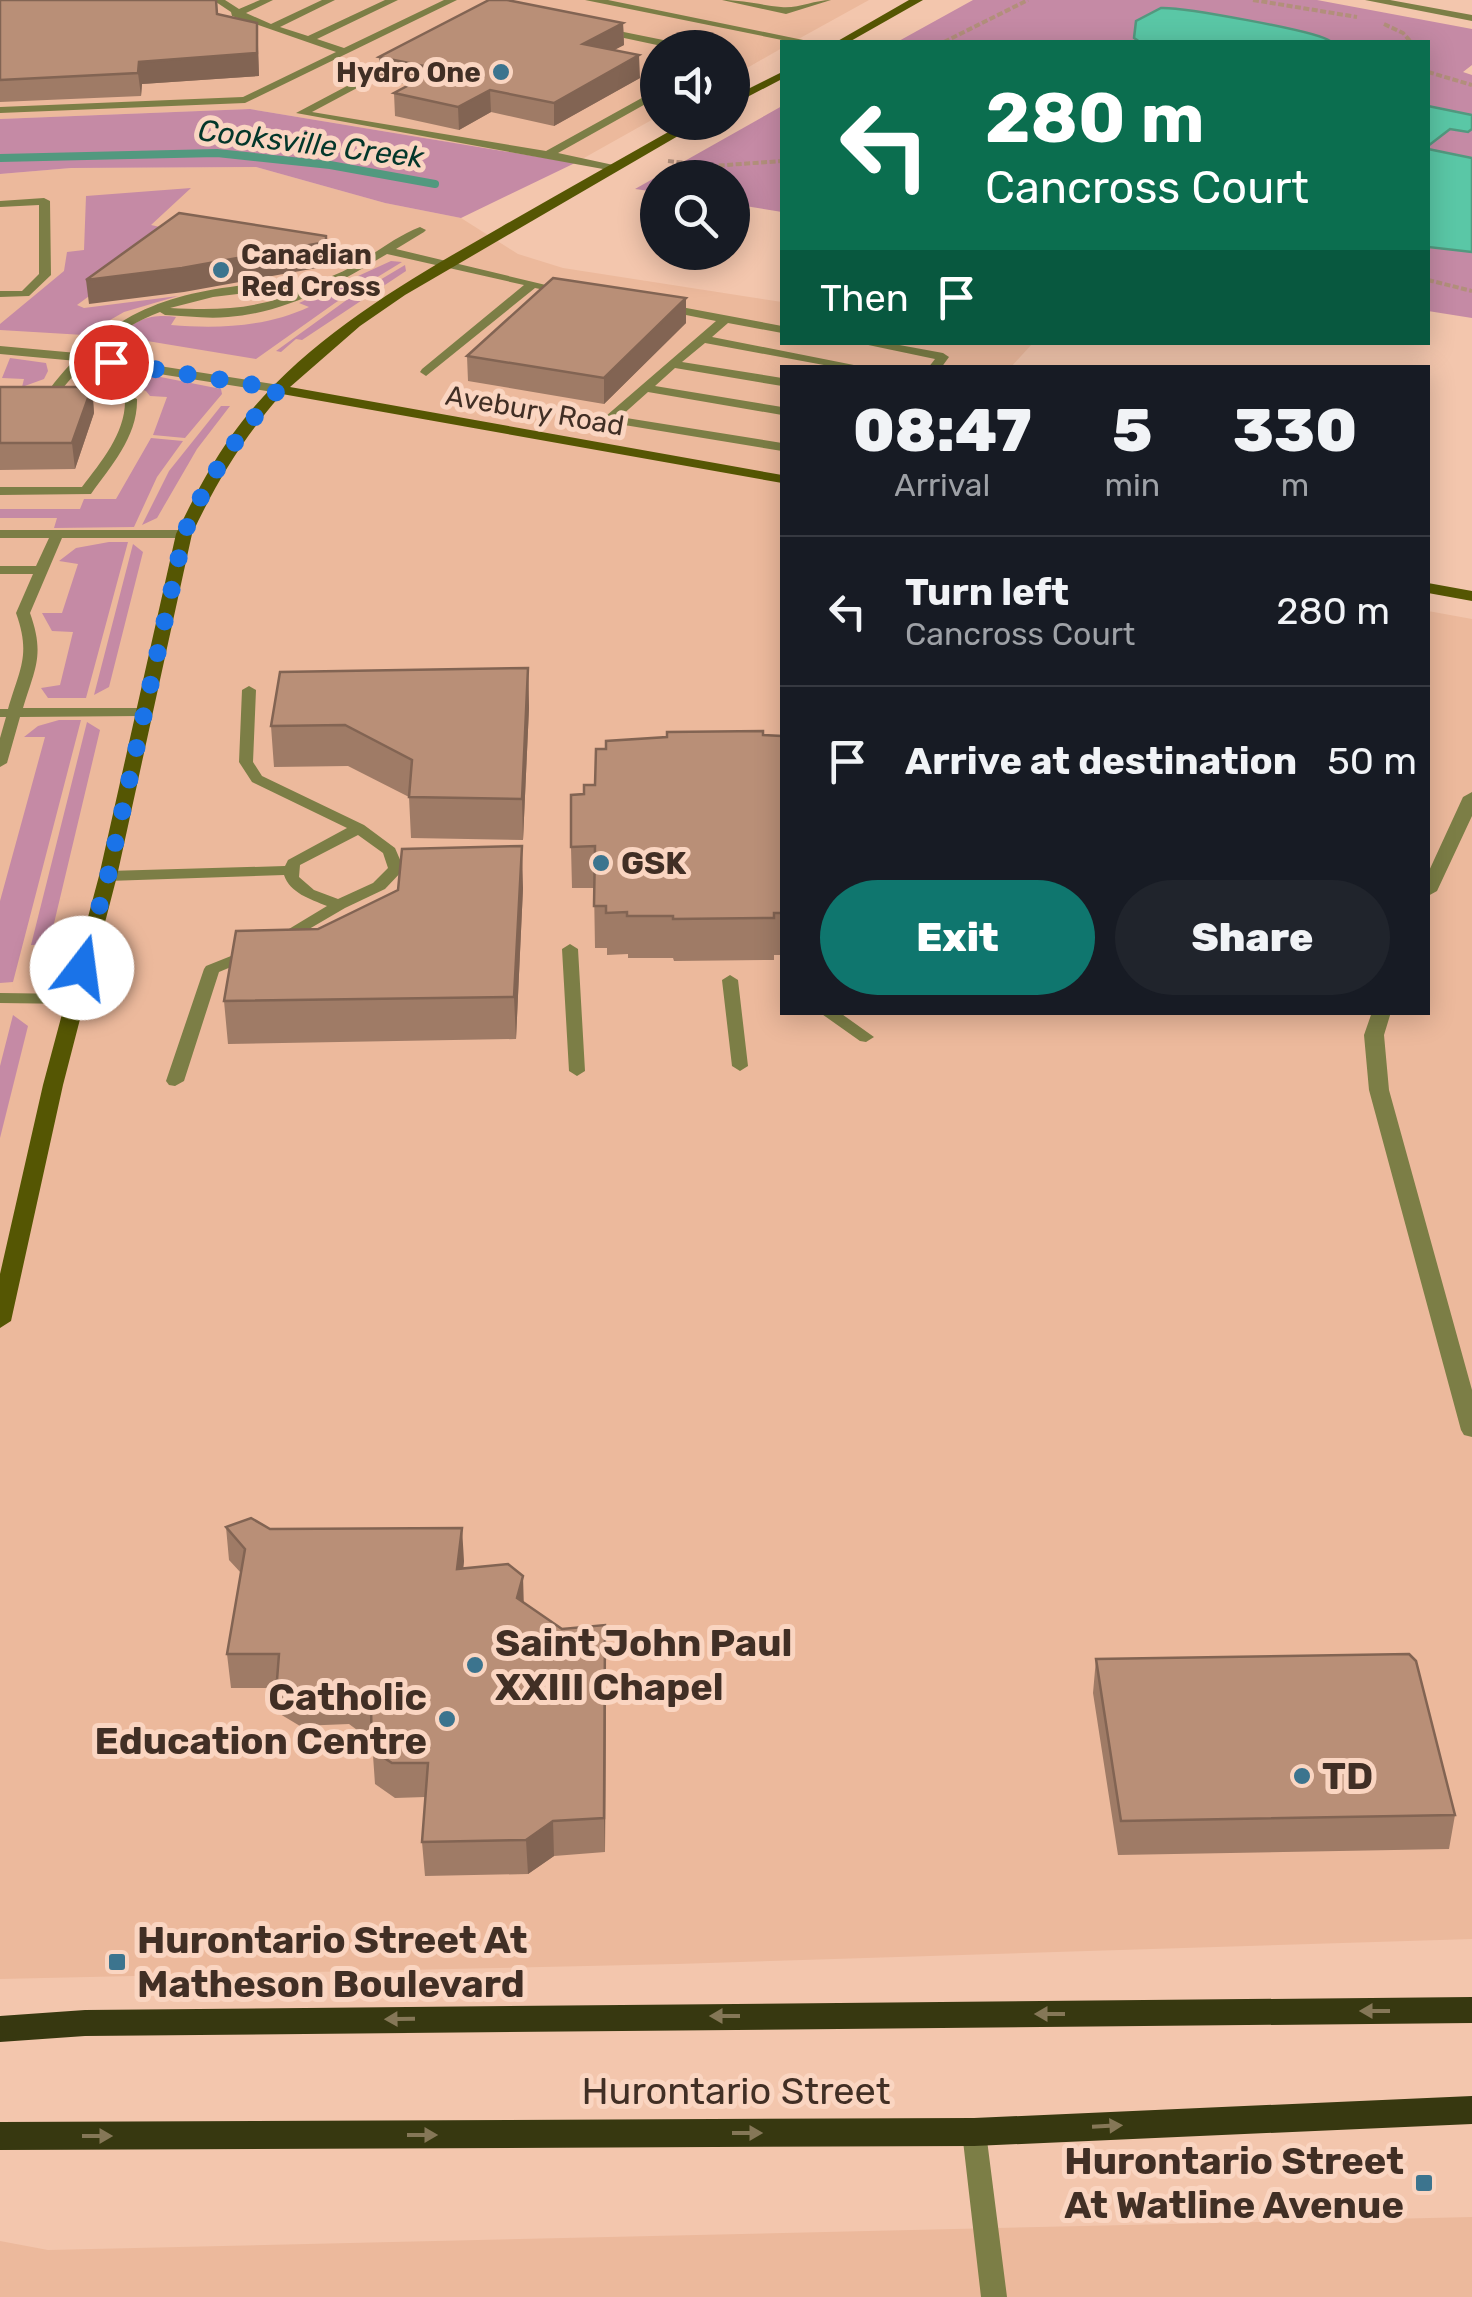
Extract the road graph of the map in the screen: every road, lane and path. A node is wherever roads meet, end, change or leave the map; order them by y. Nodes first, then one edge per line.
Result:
1 (218, 0) edge
2 (268, 0) edge
3 (330, 0) edge
4 (393, 0) edge
5 (452, 0) edge
6 (592, 0) edge
7 (727, 0) edge
8 (826, 0) edge
9 (918, 0) edge
10 (1028, 0) edge
11 (1252, 0) edge
12 (1371, 0) edge
13 (235, 14) junction
14 (1472, 18) edge
15 (270, 28) junction
16 (592, 28) edge
17 (640, 38) edge
18 (308, 40) junction
19 (798, 40) edge
20 (846, 40) edge
21 (948, 40) edge
22 (1409, 40) edge
23 (345, 52) junction
24 (415, 52) edge
25 (1430, 73) edge
26 (780, 76) edge
27 (1472, 86) edge
28 (750, 92) edge
29 (640, 102) edge
30 (0, 110) edge
31 (664, 140) edge
32 (548, 154) junction
33 (780, 161) edge
34 (750, 162) edge
35 (614, 168) junction
36 (0, 204) edge
37 (420, 230) dead end
38 (385, 250) junction
39 (444, 265) junction
40 (330, 280) junction
41 (1430, 280) edge
42 (531, 285) junction
43 (1472, 291) edge
44 (570, 292) edge
45 (0, 294) edge
46 (648, 306) edge
47 (152, 310) junction
48 (725, 319) junction
49 (780, 329) edge
50 (704, 339) junction
51 (877, 345) edge
52 (0, 350) edge
53 (78, 357) junction
54 (676, 365) junction
55 (847, 365) edge
56 (936, 365) edge
57 (426, 372) dead end
58 (780, 382) edge
59 (646, 388) junction
60 (279, 389) junction
61 (36, 390) edge
62 (55, 390) junction
63 (780, 411) edge
64 (780, 447) edge
65 (780, 479) edge
66 (0, 491) edge
67 (0, 534) edge
68 (57, 534) junction
69 (184, 534) junction
70 (0, 570) edge
71 (42, 570) junction
72 (1430, 588) edge
73 (1472, 596) edge
74 (249, 690) dead end
75 (142, 712) junction
76 (8, 713) edge
77 (0, 763) edge
78 (1472, 797) edge
79 (359, 828) junction
80 (292, 870) junction
81 (108, 876) junction
82 (1430, 888) edge
83 (339, 905) junction
84 (570, 949) dead end
85 (730, 980) dead end
86 (0, 998) edge
87 (74, 999) junction
88 (832, 1015) edge
89 (1381, 1015) edge
90 (866, 1037) dead end
91 (740, 1066) dead end
92 (577, 1072) dead end
93 (176, 1080) dead end
94 (0, 1321) edge
95 (1472, 1430) edge
96 (1472, 2010) edge
97 (0, 2029) edge
98 (1472, 2110) edge
99 (974, 2132) junction
100 (0, 2136) edge
101 (994, 2297) edge

1 - 13 lane
2 - 13 lane
3 - 15 lane
4 - 18 lane
5 - 23 lane
6 - 19 street
7 - 8 lane
9 - 20 street
10 - 21 path
11 - 22 path
12 - 14 street
13 - 15 lane
15 - 18 lane
16 - 17 lane
18 - 23 lane
23 - 30 lane
24 - 32 lane
25 - 27 path
26 - 28 street
29 - 32 lane
31 - 35 street
32 - 35 lane
33 - 34 path
35 - 39 street
36 - 45 lane
37 - 38 lane
38 - 39 lane
38 - 40 lane
39 - 42 lane
39 - 60 street
40 - 47 lane
40 - 47 lane
41 - 43 path
42 - 44 lane
42 - 57 lane
46 - 48 lane
47 - 53 lane
48 - 49 lane
48 - 50 lane
50 - 54 lane
50 - 55 lane
51 - 56 lane
52 - 53 street
53 - 60 street
53 - 62 lane
54 - 58 lane
54 - 59 lane
59 - 63 lane
59 - 64 lane
60 - 65 street, Avebury Road
60 - 69 street
61 - 62 lane
62 - 66 lane
67 - 68 lane
68 - 69 lane
68 - 71 lane
69 - 75 street
70 - 71 lane
71 - 76 lane
72 - 73 street
74 - 79 lane
75 - 76 lane
75 - 81 street
76 - 77 lane
78 - 82 street
79 - 80 lane
79 - 83 lane
80 - 81 lane
80 - 83 lane
81 - 87 street
83 - 93 lane
84 - 92 lane
85 - 91 lane
86 - 87 lane
87 - 94 street
88 - 90 lane
89 - 95 street
96 -> 97 main road
99 -> 98 main road, Hurontario Street
100 -> 99 main road, Hurontario Street
99 - 101 lane

